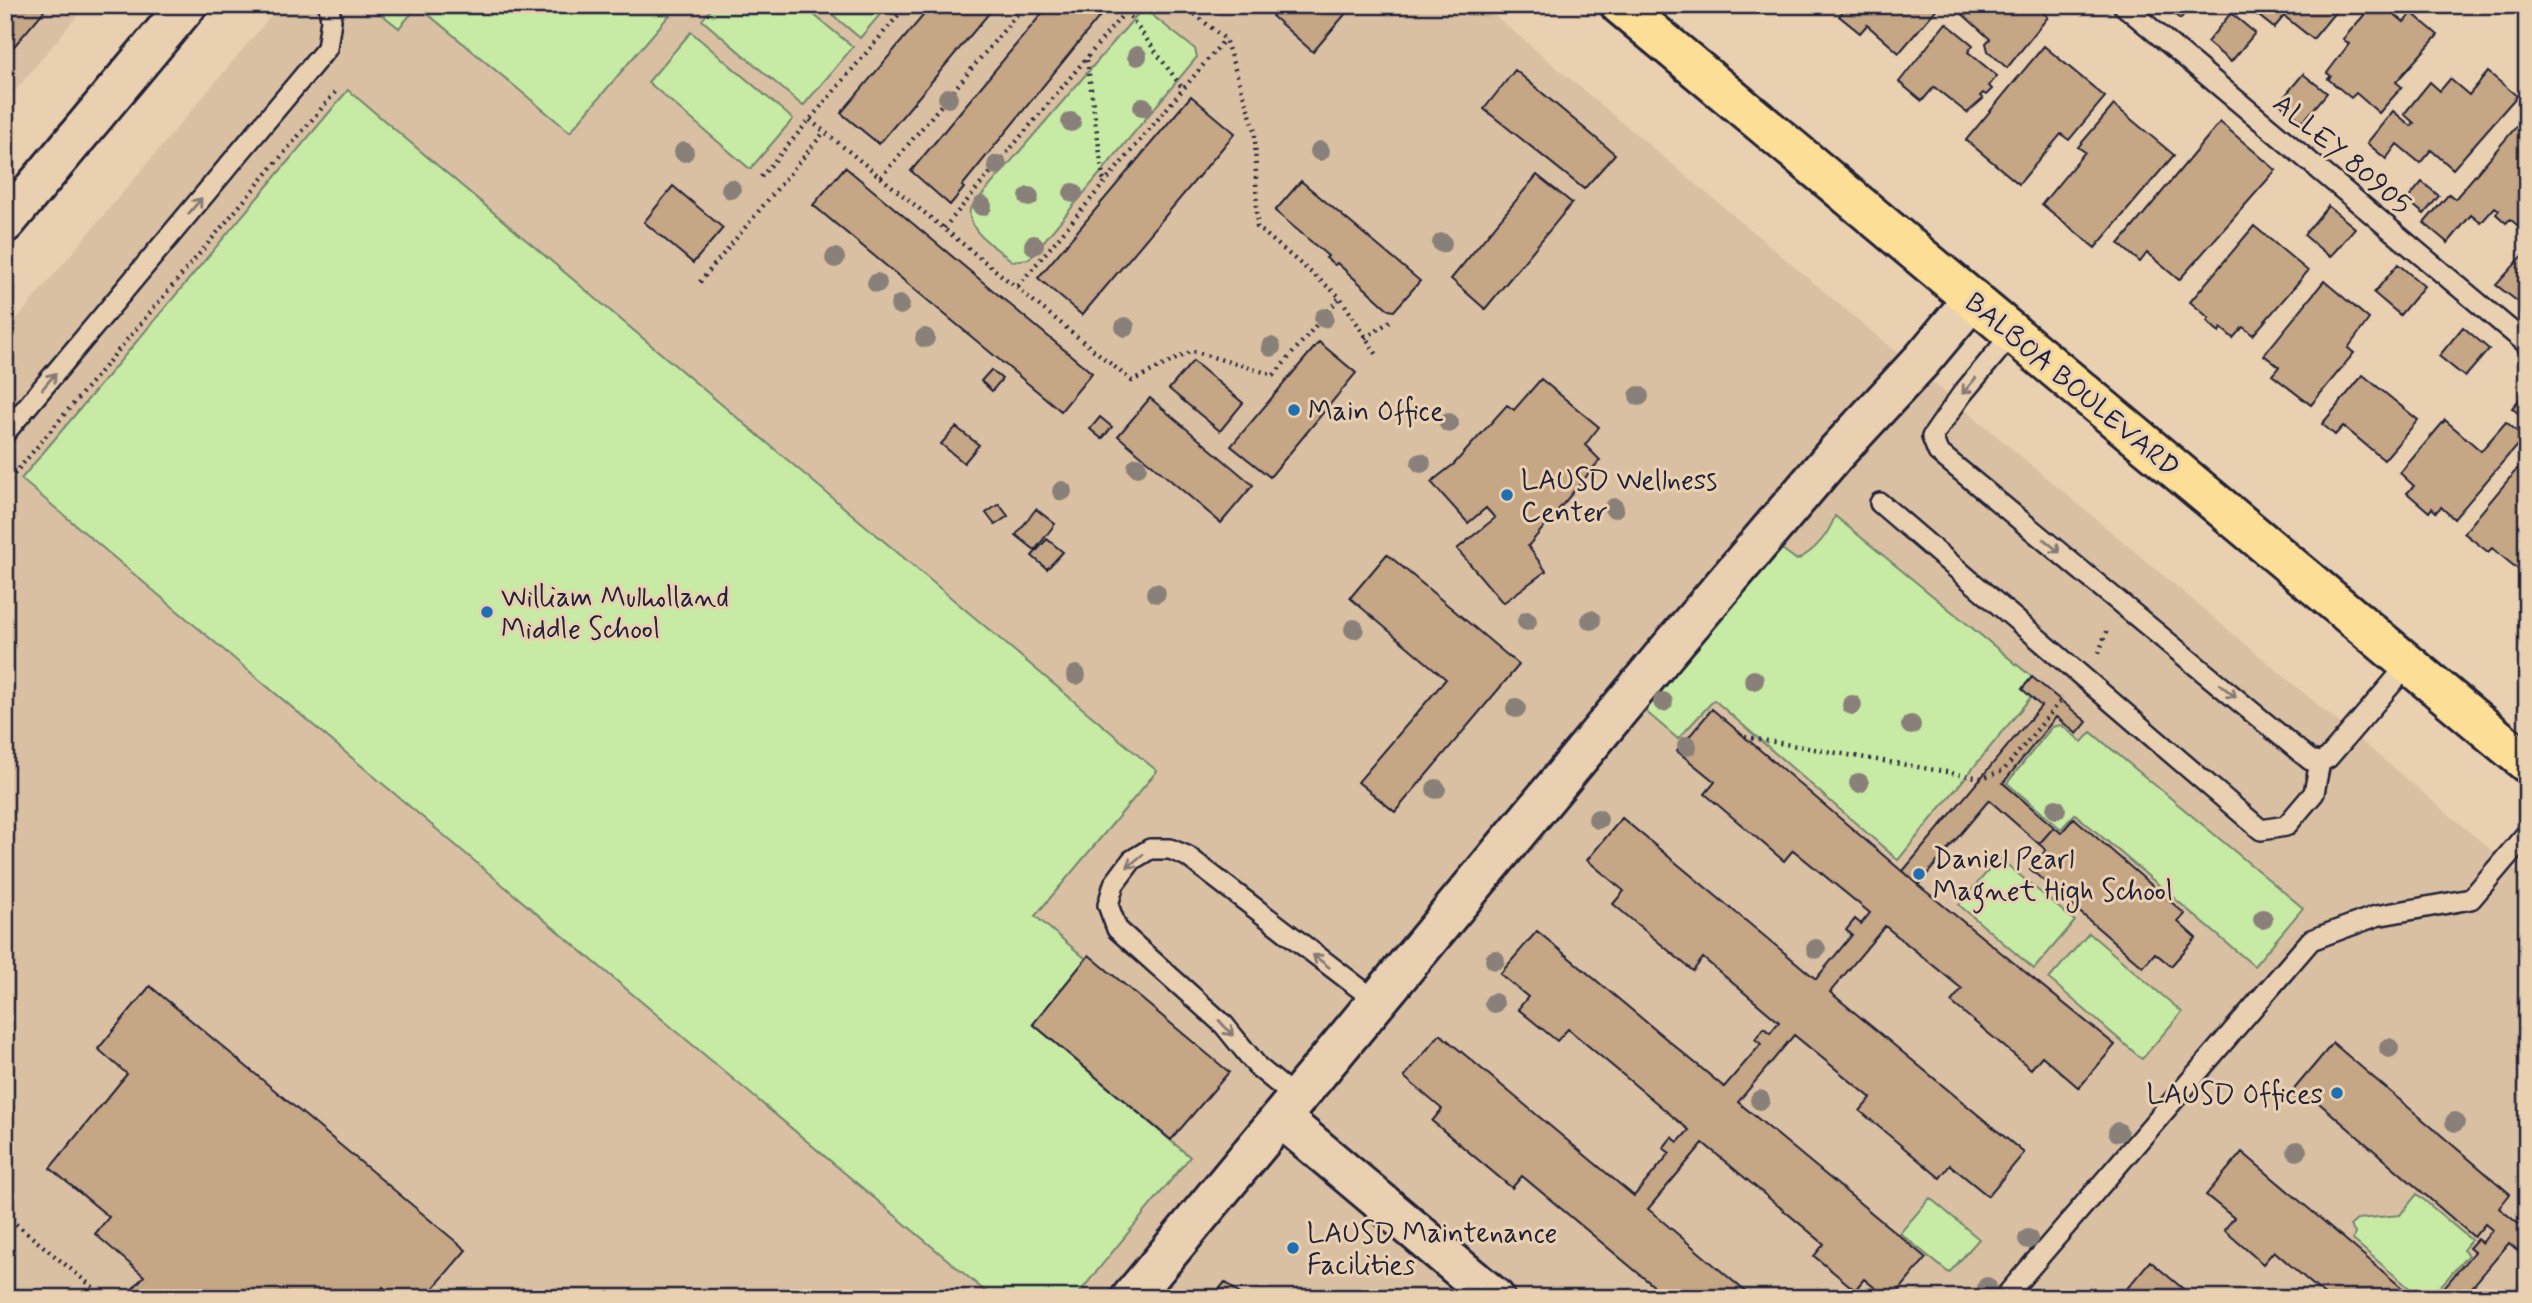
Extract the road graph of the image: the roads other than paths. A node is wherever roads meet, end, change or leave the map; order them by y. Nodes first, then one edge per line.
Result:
1 (187, 5) edge
2 (329, 5) edge
3 (1620, 5) edge
4 (2123, 5) edge
5 (10, 206) edge
6 (1973, 299) junction
7 (2012, 334) junction
8 (2527, 344) edge
9 (5, 433) edge
10 (1880, 503) dead end
11 (2407, 666) junction
12 (2319, 762) junction
13 (2527, 763) edge
14 (2527, 833) edge
15 (1376, 1000) junction
16 (1289, 1108) junction
17 (1131, 1298) edge
18 (1496, 1298) edge
19 (2004, 1298) edge

1 - 5 street
9 -> 2 lane
3 - 6 main road, BALBOA BOULEVARD
4 - 8 lane, ALLEY 80905
6 - 7 main road, BALBOA BOULEVARD
6 - 15 street
7 - 11 main road, BALBOA BOULEVARD
7 -> 12 lane
10 - 12 lane
11 - 12 lane
11 - 13 main road, BALBOA BOULEVARD
14 - 19 lane
15 - 16 street
15 -> 16 lane
16 - 17 street
16 - 18 street

